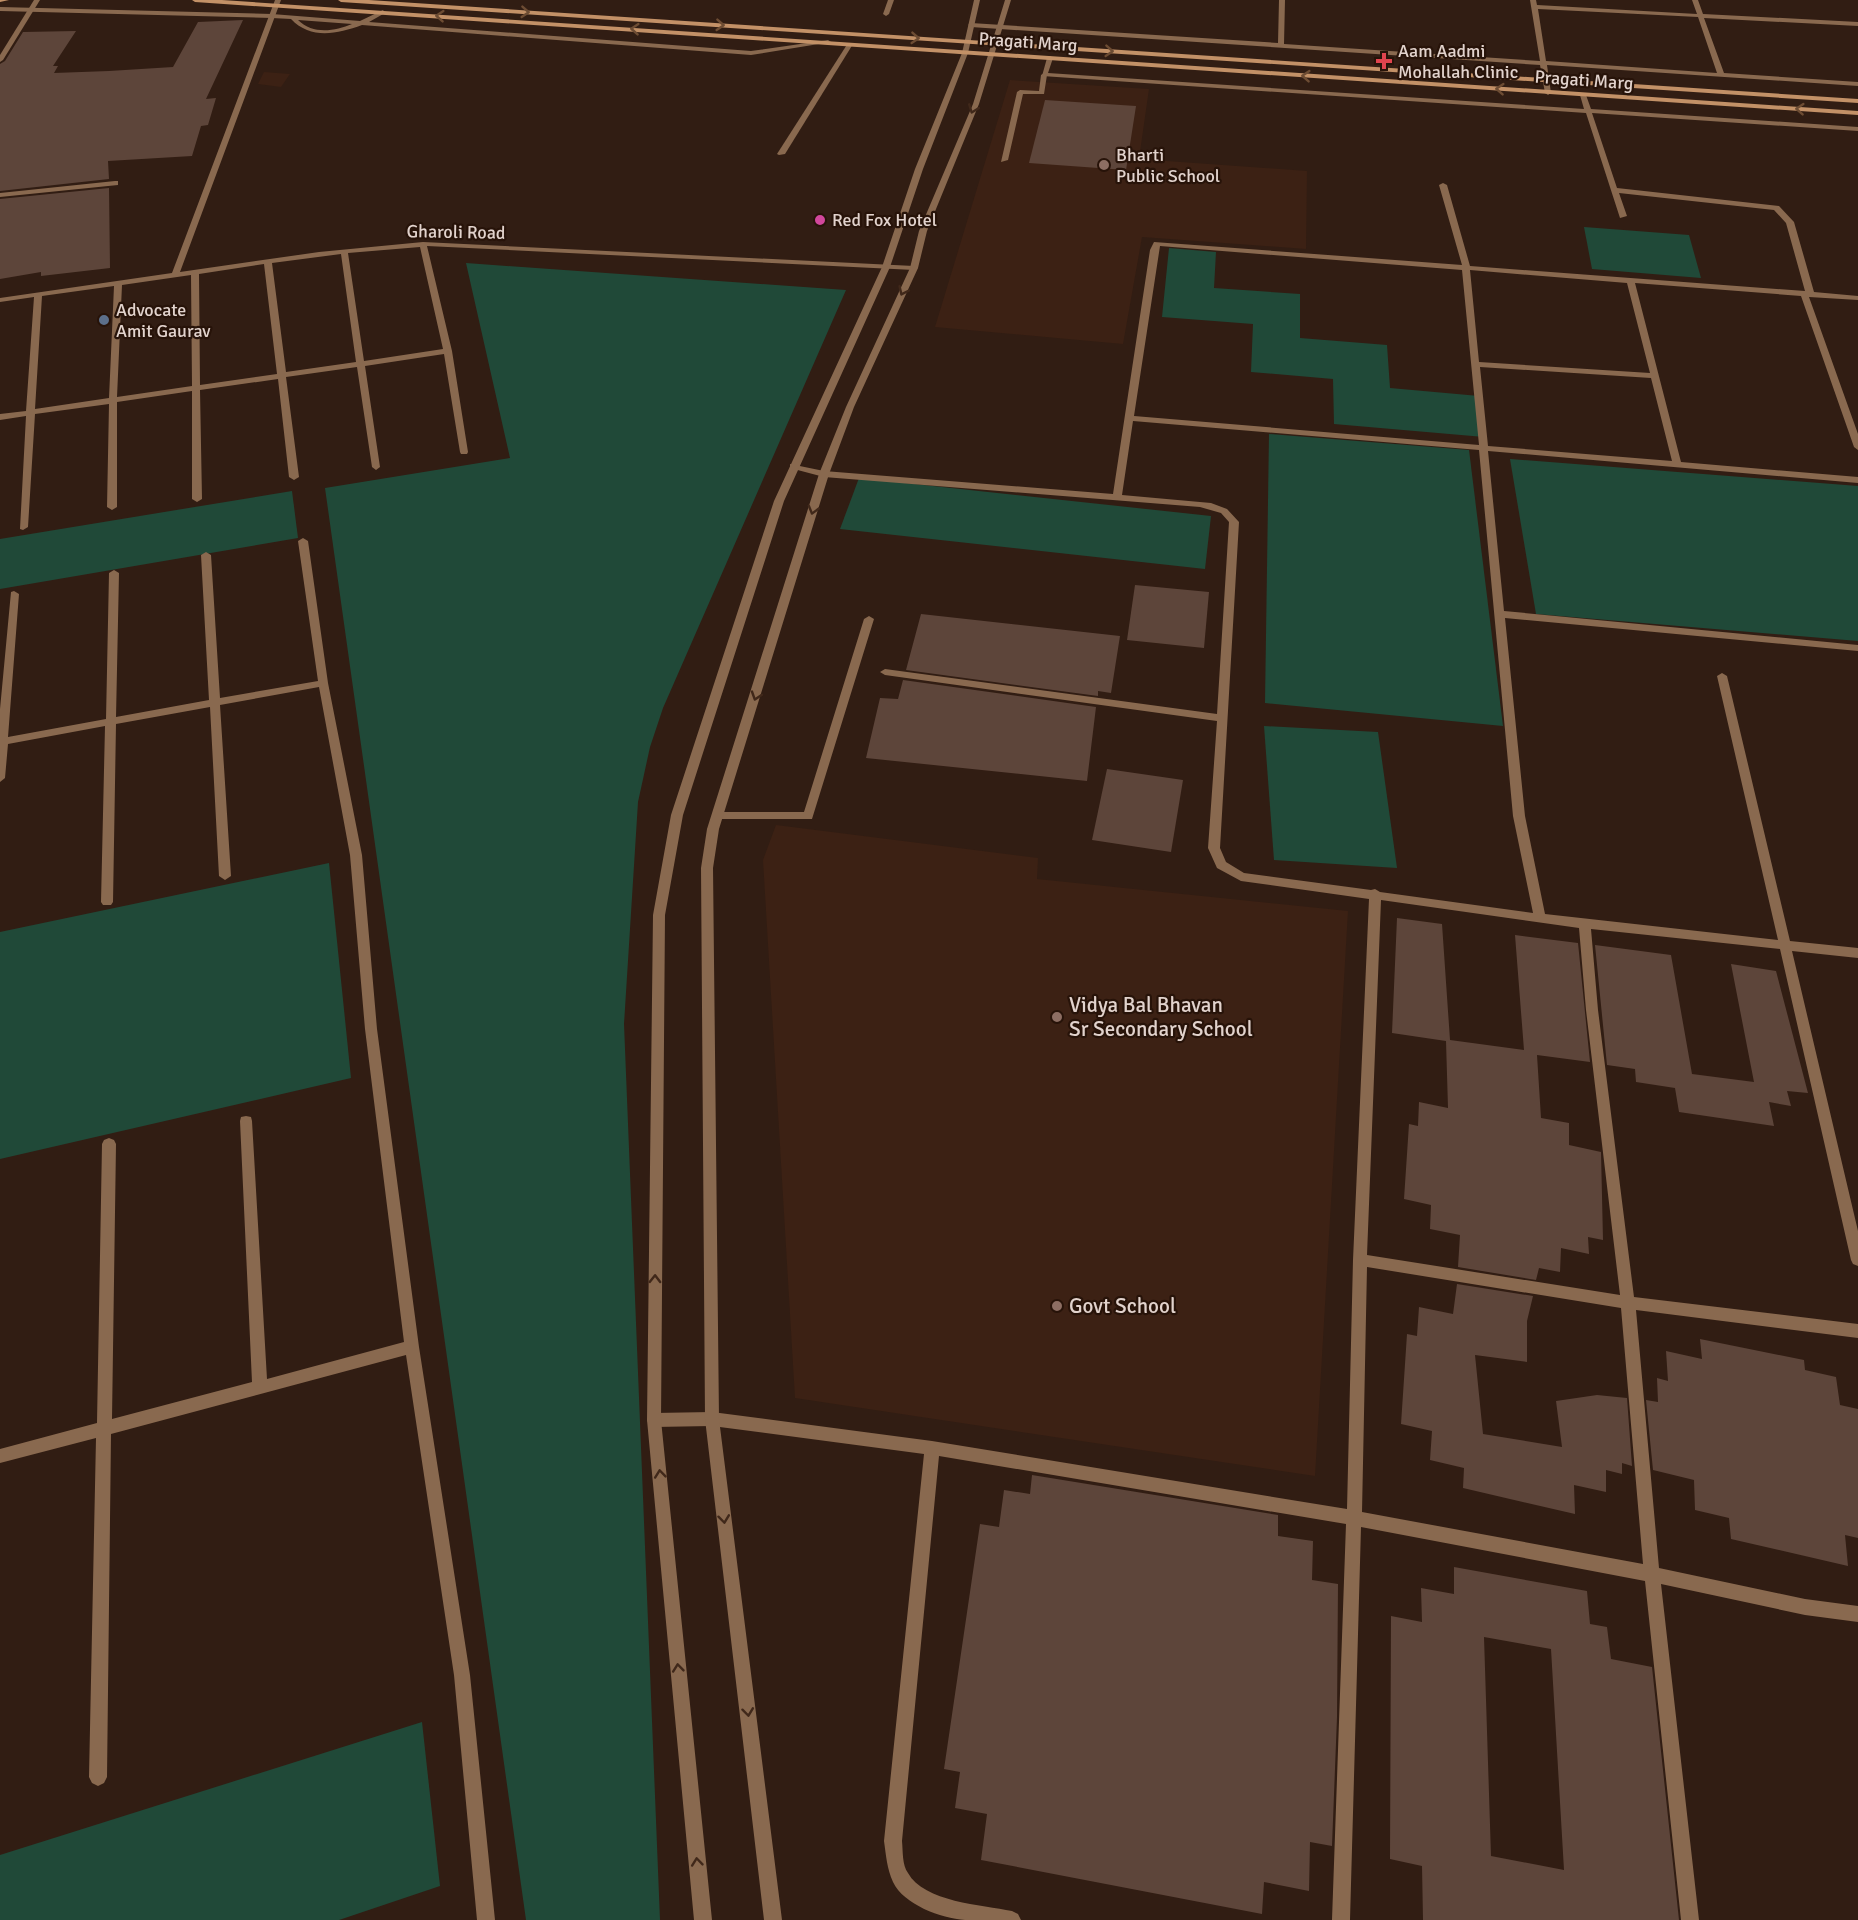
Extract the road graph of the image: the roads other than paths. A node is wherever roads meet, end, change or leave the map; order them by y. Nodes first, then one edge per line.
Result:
1 (0, 0) edge
2 (6, 0) edge
3 (37, 0) edge
4 (195, 0) edge
5 (341, 0) edge
6 (891, 0) edge
7 (977, 0) edge
8 (1008, 0) edge
9 (1282, 0) edge
10 (1695, 0) edge
11 (277, 3) edge
12 (1534, 3) edge
13 (0, 9) edge
14 (31, 10) junction
15 (383, 12) junction
16 (886, 14) dead end
17 (1701, 15) junction
18 (272, 16) junction
19 (292, 17) junction
20 (364, 23) junction
21 (970, 24) junction
22 (1858, 24) edge
23 (999, 27) junction
24 (828, 42) junction
25 (850, 44) junction
26 (1281, 46) junction
27 (967, 47) junction
28 (993, 48) junction
29 (1050, 58) junction
30 (0, 60) edge
31 (1542, 63) junction
32 (1044, 75) junction
33 (1721, 75) junction
34 (1546, 80) junction
35 (1858, 84) edge
36 (1548, 93) junction
37 (1583, 95) junction
38 (1858, 101) edge
39 (1587, 112) junction
40 (1858, 113) edge
41 (1858, 129) edge
42 (781, 154) dead end
43 (1004, 160) dead end
44 (115, 183) dead end
45 (1443, 185) dead end
46 (1614, 190) junction
47 (0, 195) edge
48 (1623, 216) dead end
49 (423, 244) junction
50 (344, 252) junction
51 (268, 262) junction
52 (1466, 266) junction
53 (886, 267) junction
54 (914, 268) junction
55 (195, 272) junction
56 (175, 275) junction
57 (1630, 279) junction
58 (118, 284) junction
59 (1807, 293) junction
60 (38, 295) junction
61 (1858, 298) edge
62 (0, 300) edge
63 (448, 351) junction
64 (359, 363) junction
65 (1477, 364) junction
66 (282, 374) junction
67 (1653, 376) junction
68 (197, 387) junction
69 (113, 400) junction
70 (29, 412) junction
71 (0, 417) edge
72 (1129, 418) junction
73 (1858, 447) edge
74 (1485, 448) junction
75 (464, 452) dead end
76 (1677, 464) junction
77 (793, 466) junction
78 (376, 467) dead end
79 (824, 474) junction
80 (294, 477) dead end
81 (1858, 480) edge
82 (1117, 498) junction
83 (197, 499) dead end
84 (112, 507) dead end
85 (23, 527) dead end
86 (303, 541) dead end
87 (206, 555) dead end
88 (114, 573) dead end
89 (14, 594) dead end
90 (1500, 614) junction
91 (869, 619) dead end
92 (1858, 648) edge
93 (885, 672) dead end
94 (1722, 676) dead end
95 (323, 683) junction
96 (215, 702) junction
97 (1222, 718) junction
98 (111, 721) junction
99 (2, 742) edge
100 (0, 778) edge
101 (718, 816) junction
102 (225, 876) dead end
103 (1375, 893) junction
104 (107, 902) dead end
105 (1540, 917) junction
106 (1585, 924) junction
107 (1786, 944) junction
108 (1858, 953) edge
109 (246, 1121) dead end
110 (109, 1144) dead end
111 (1360, 1260) junction
112 (1858, 1260) edge
113 (1628, 1303) junction
114 (1858, 1331) edge
115 (412, 1347) junction
116 (260, 1388) junction
117 (712, 1419) junction
118 (654, 1420) junction
119 (104, 1429) junction
120 (932, 1448) junction
121 (0, 1456) edge
122 (1354, 1518) junction
123 (1652, 1574) junction
124 (1858, 1614) edge
125 (98, 1777) dead end
126 (486, 1920) edge
127 (703, 1920) edge
128 (773, 1920) edge
129 (1012, 1920) edge
130 (1341, 1920) edge
131 (1690, 1920) edge

1 - 2 main road
3 - 14 street
4 - 11 main road, Pragati Marg
5 -> 27 main road, Pragati Marg
6 - 16 street
7 - 21 street
8 - 23 street
9 - 26 street
10 - 17 street
11 - 15 main road, Pragati Marg
11 - 18 street
12 - 17 street
12 - 31 street
13 - 14 street
14 - 18 street
14 - 30 street
15 - 20 street
24 -> 15 main road, Pragati Marg
17 - 22 street
17 - 33 street
18 - 19 street
18 - 56 street
19 - 20 street
19 - 20 street
20 - 24 street
21 - 23 street
21 - 27 street
23 - 26 street
23 - 28 street
24 - 25 main road, Pragati Marg
25 - 27 main road, Pragati Marg
25 - 42 street
26 - 31 street
27 - 28 main road, Pragati Marg
27 - 28 main road, Pragati Marg
27 - 53 street
28 - 29 main road, Pragati Marg
28 -> 34 main road, Pragati Marg
28 -> 54 street
29 - 32 street
36 -> 29 main road, Pragati Marg
31 - 33 street
31 - 34 street
32 - 39 street
32 - 43 street
33 - 35 street
34 - 36 street
34 - 38 main road, Pragati Marg
36 - 37 main road, Pragati Marg
37 - 39 street
40 -> 37 main road, Pragati Marg
39 - 41 street
39 - 46 street
44 - 47 street
45 - 52 street
46 - 48 street
46 - 59 street
49 - 50 street, Gharoli Road
49 - 53 street, Gharoli Road
49 - 63 street
50 - 51 street, Gharoli Road
50 - 64 street
51 - 55 street, Gharoli Road
51 - 66 street
52 - 57 street
52 - 65 street
52 - 72 street
53 - 54 street, Gharoli Road
53 - 77 street
54 -> 79 street
55 - 56 street, Gharoli Road
55 - 68 street
56 - 58 street, Gharoli Road
57 - 59 street
57 - 67 street
58 - 60 street, Gharoli Road
58 - 69 street
59 - 61 street
59 - 73 street
60 - 62 street, Gharoli Road
60 - 70 street
63 - 64 street
63 - 75 street
64 - 66 street
64 - 78 street
65 - 67 street
65 - 74 street
66 - 68 street
66 - 80 street
67 - 76 street
68 - 69 street
68 - 83 street
69 - 70 street
69 - 84 street
70 - 71 street
70 - 85 street
72 - 74 street
72 - 82 street
74 - 76 street
74 - 90 street
76 - 81 street
77 - 79 street
118 -> 77 street
79 - 82 street
79 -> 101 street
82 - 97 street
86 - 95 street
87 - 96 street
88 - 98 street
89 - 99 street
90 - 92 street
90 - 105 street
91 - 101 street
93 - 97 street
94 - 107 street
95 - 96 street
95 - 115 street
96 - 98 street
96 - 102 street
97 - 103 street
98 - 99 street
98 - 104 street
99 - 100 street
101 - 117 street
103 - 105 street
103 - 111 street
105 - 106 street
106 - 107 street
106 - 113 street
107 - 108 street
107 - 112 street
109 - 116 street
110 - 119 street
111 - 113 street
111 - 122 street
113 - 114 street
113 - 123 street
115 - 116 street
115 - 126 street
116 - 119 street
117 - 118 street
117 - 120 street
117 -> 128 street
127 -> 118 street
119 - 121 street
119 - 125 street
120 - 122 street
120 - 129 street
122 - 123 street
122 - 130 street
123 - 124 street
123 - 131 street

